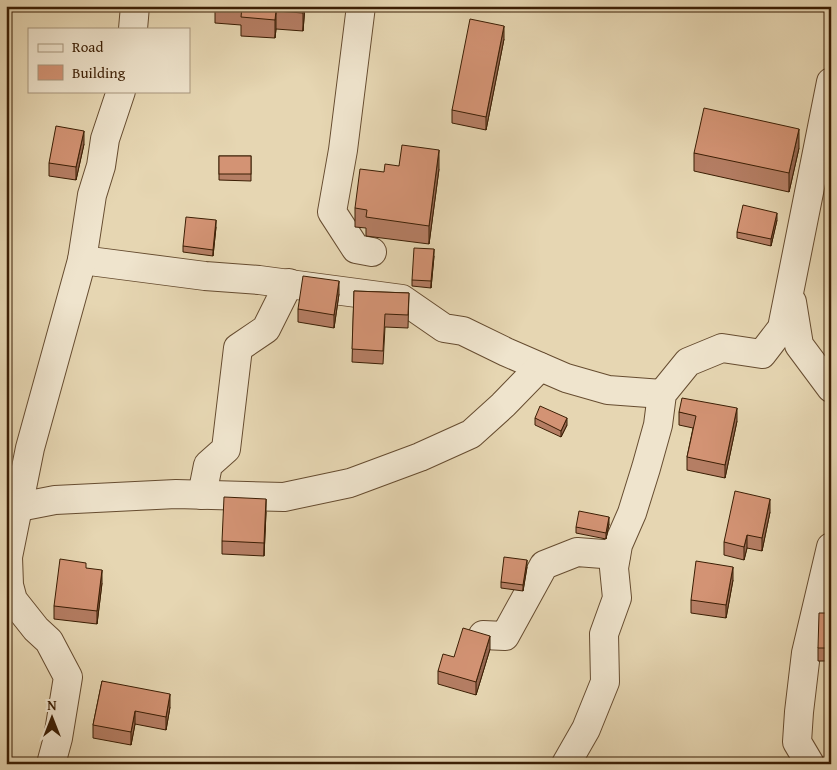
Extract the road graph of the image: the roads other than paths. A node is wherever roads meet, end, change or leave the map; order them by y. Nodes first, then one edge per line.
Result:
1 (135, 6) edge
2 (361, 6) edge
3 (133, 28) edge
4 (831, 82) edge
5 (120, 92) edge
6 (372, 252) dead end
7 (82, 260) junction
8 (289, 283) junction
9 (790, 286) junction
10 (540, 367) junction
11 (831, 388) edge
12 (662, 394) junction
13 (202, 495) junction
14 (18, 507) junction
15 (831, 548) edge
16 (616, 555) junction
17 (483, 636) edge
18 (51, 764) edge
19 (566, 764) edge
20 (810, 764) edge

1 - 3 street
2 - 6 street
4 - 9 street
5 - 7 street
7 - 8 street
7 - 14 street
8 - 10 street
8 - 13 street
9 - 11 street
9 - 12 street
10 - 12 street
10 - 13 street
12 - 16 street
13 - 14 street
14 - 18 street
15 - 20 street
16 - 17 street
16 - 19 street

